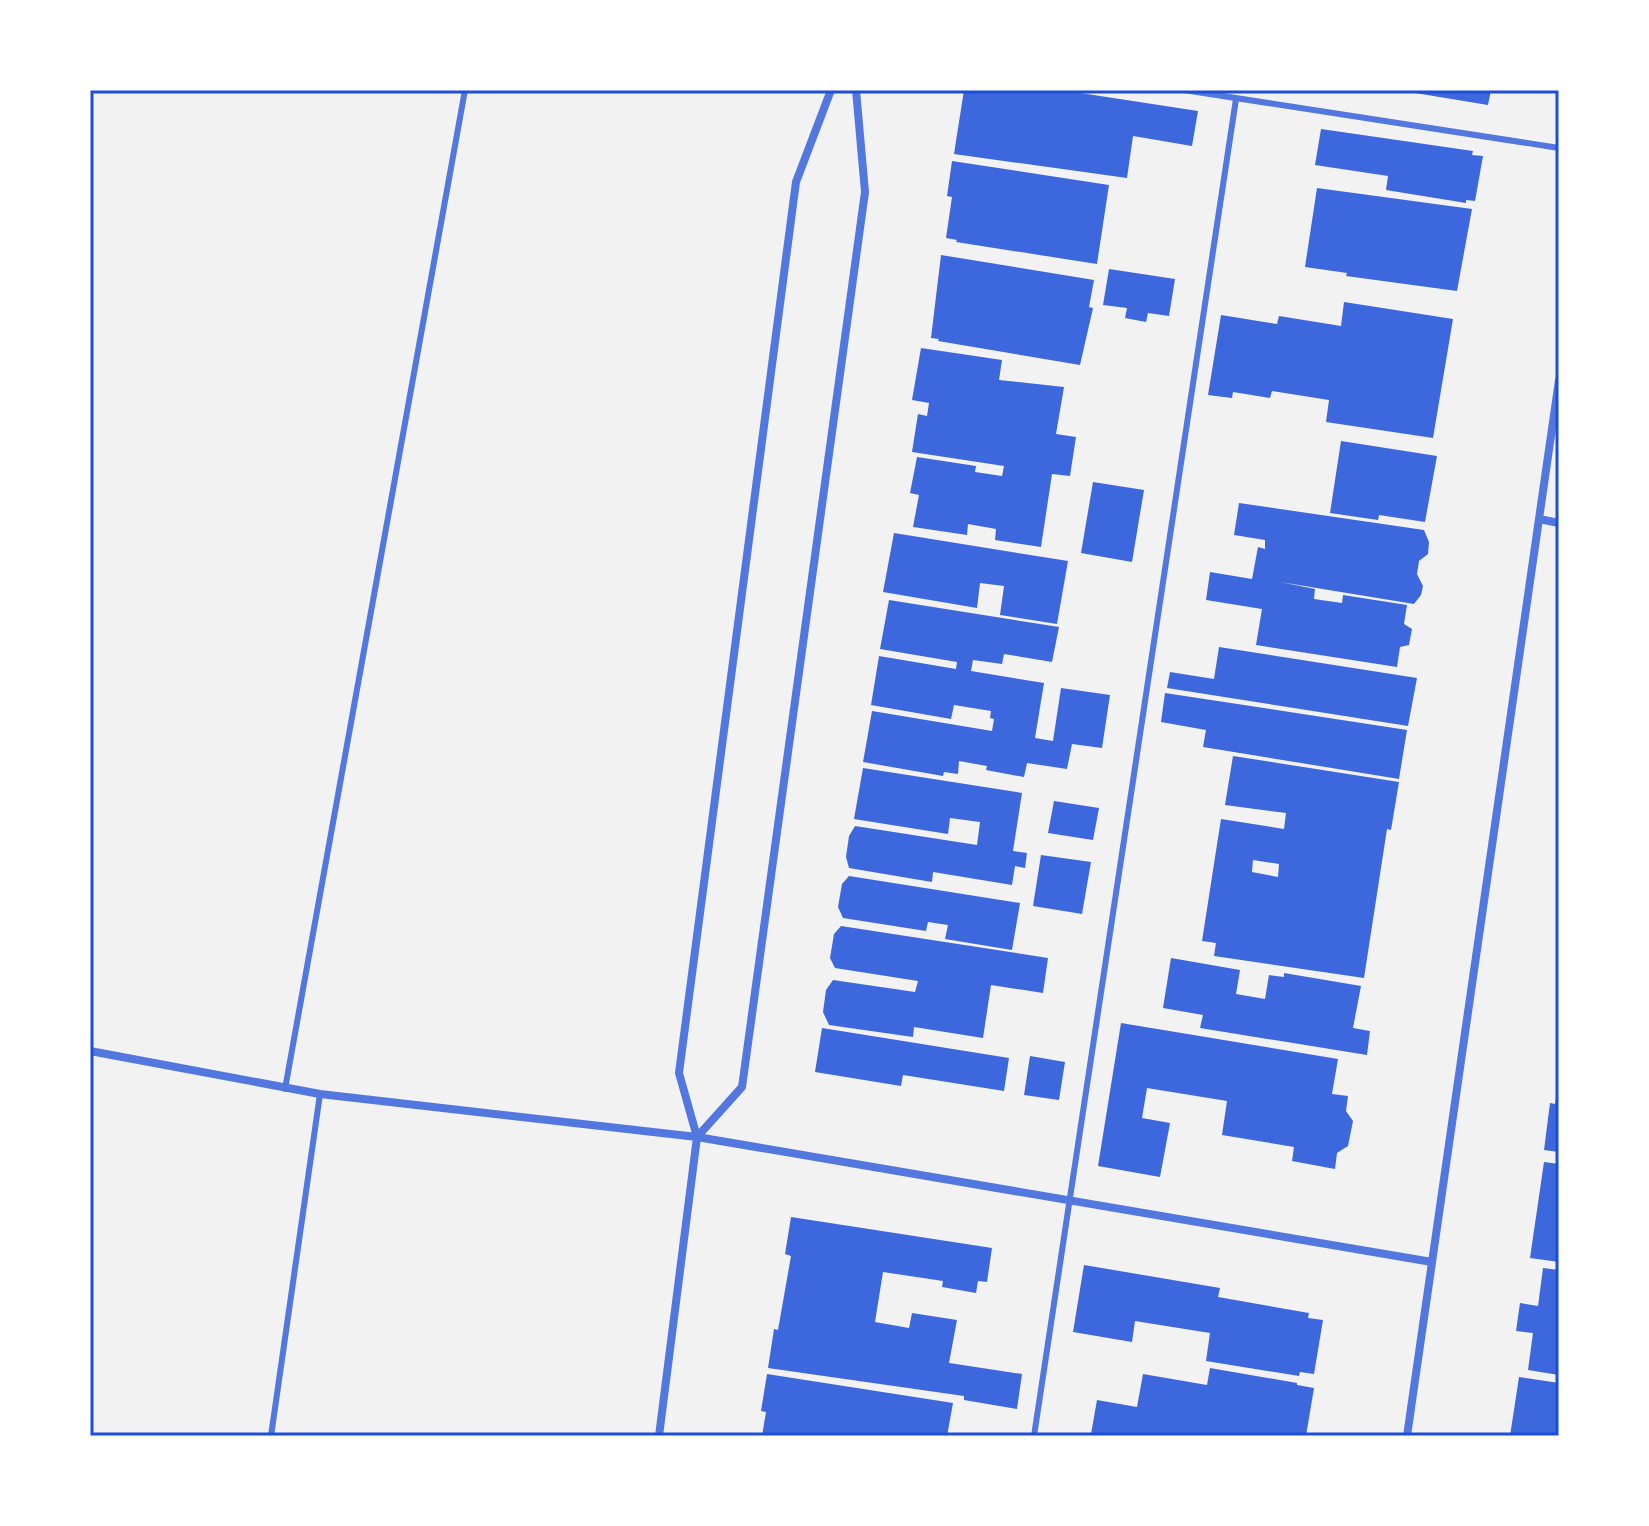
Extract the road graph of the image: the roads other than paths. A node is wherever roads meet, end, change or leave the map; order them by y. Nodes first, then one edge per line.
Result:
1 (465, 90) edge
2 (831, 90) edge
3 (856, 90) edge
4 (1184, 90) edge
5 (1236, 99) junction
6 (1559, 148) edge
7 (1559, 380) edge
8 (1539, 519) junction
9 (1559, 523) edge
10 (90, 1051) edge
11 (285, 1089) junction
12 (320, 1094) junction
13 (697, 1137) junction
14 (1070, 1200) junction
15 (1432, 1262) junction
16 (271, 1436) edge
17 (659, 1436) edge
18 (1034, 1436) edge
19 (1407, 1436) edge

1 - 11 lane
2 - 13 street
3 - 13 street
4 - 5 lane
5 - 6 lane
5 - 14 lane
7 - 8 street
8 - 9 street
8 - 15 street
10 - 11 street
11 - 12 street
12 - 13 street
12 - 16 lane
13 - 14 street
13 - 17 street
14 - 15 street
14 - 18 lane
15 - 19 street

